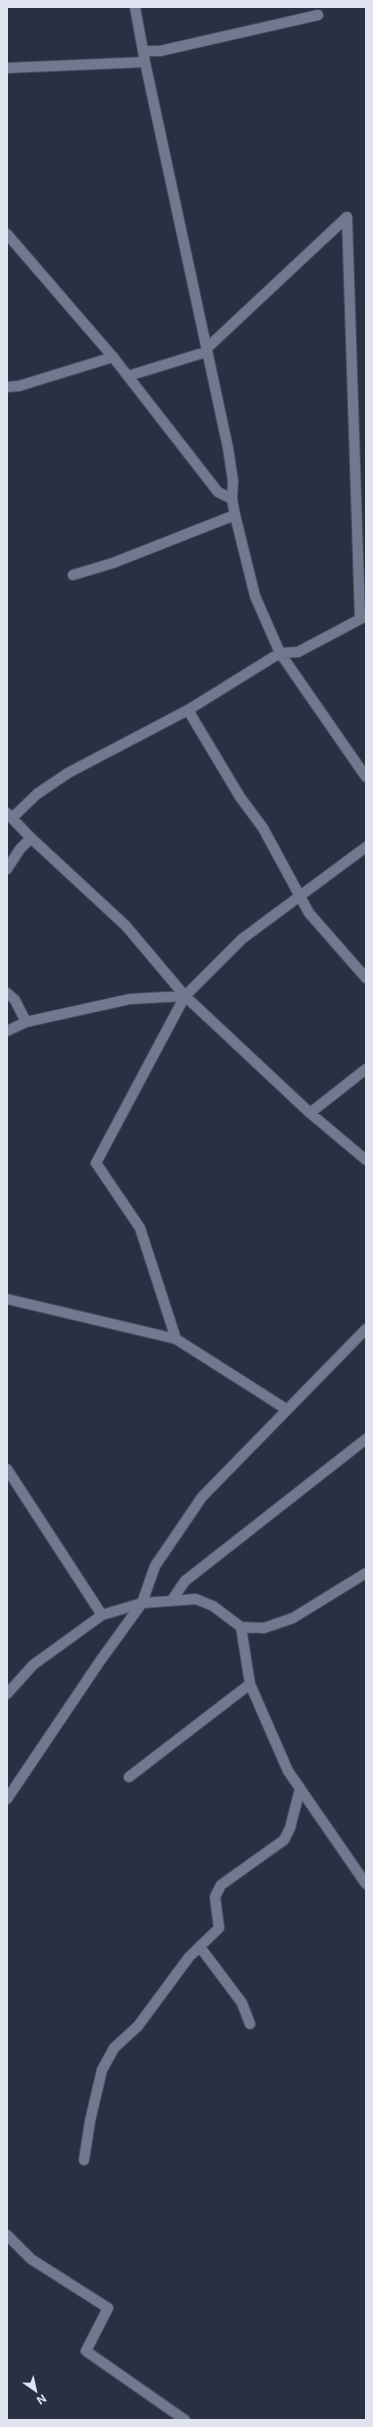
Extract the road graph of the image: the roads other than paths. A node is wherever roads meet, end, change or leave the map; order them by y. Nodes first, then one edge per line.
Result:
1 (135, 7) edge
2 (318, 15) dead end
3 (143, 51) junction
4 (145, 62) junction
5 (7, 68) edge
6 (7, 234) edge
7 (206, 351) junction
8 (113, 357) junction
9 (128, 376) junction
10 (7, 387) edge
11 (232, 499) junction
12 (235, 515) junction
13 (73, 575) dead end
14 (363, 617) edge
15 (280, 653) junction
16 (188, 710) junction
17 (366, 777) edge
18 (10, 815) edge
19 (31, 838) junction
20 (366, 847) edge
21 (7, 869) edge
22 (300, 897) junction
23 (366, 978) edge
24 (7, 993) edge
25 (185, 996) junction
26 (26, 1022) junction
27 (7, 1031) edge
28 (366, 1069) edge
29 (310, 1113) junction
30 (366, 1160) edge
31 (7, 1298) edge
32 (366, 1329) edge
33 (176, 1339) junction
34 (286, 1409) junction
35 (366, 1439) edge
36 (7, 1469) edge
37 (366, 1572) edge
38 (172, 1600) junction
39 (142, 1603) junction
40 (102, 1615) junction
41 (241, 1627) junction
42 (250, 1684) junction
43 (7, 1694) edge
44 (129, 1777) dead end
45 (300, 1789) junction
46 (7, 1799) edge
47 (366, 1884) edge
48 (200, 1947) junction
49 (250, 2024) dead end
50 (84, 2160) dead end
51 (7, 2235) edge
52 (185, 2420) edge

1 - 3 street
2 - 3 street
3 - 4 street
4 - 5 street
4 - 7 street
6 - 8 street
7 - 9 street
7 - 11 street
7 - 14 street
8 - 9 street
8 - 10 street
9 - 11 street
11 - 12 street
12 - 13 street
12 - 15 street
14 - 15 street
15 - 16 street
15 - 17 street
16 - 18 street
16 - 22 street
18 - 19 street
19 - 21 street
19 - 25 street
20 - 22 street
22 - 23 street
22 - 25 street
24 - 26 street
25 - 26 street
25 - 29 street
25 - 33 street
26 - 27 street
28 - 29 street
29 - 30 street
31 - 33 street
32 - 34 street
33 - 34 street
34 - 39 street
35 - 38 street
36 - 40 street
37 - 41 street
38 - 39 street
38 - 41 street
39 - 40 street
39 - 46 street
40 - 43 street
41 - 42 street
42 - 44 street
42 - 45 street
45 - 47 street
45 - 48 street
48 - 49 street
48 - 50 street
51 - 52 street

